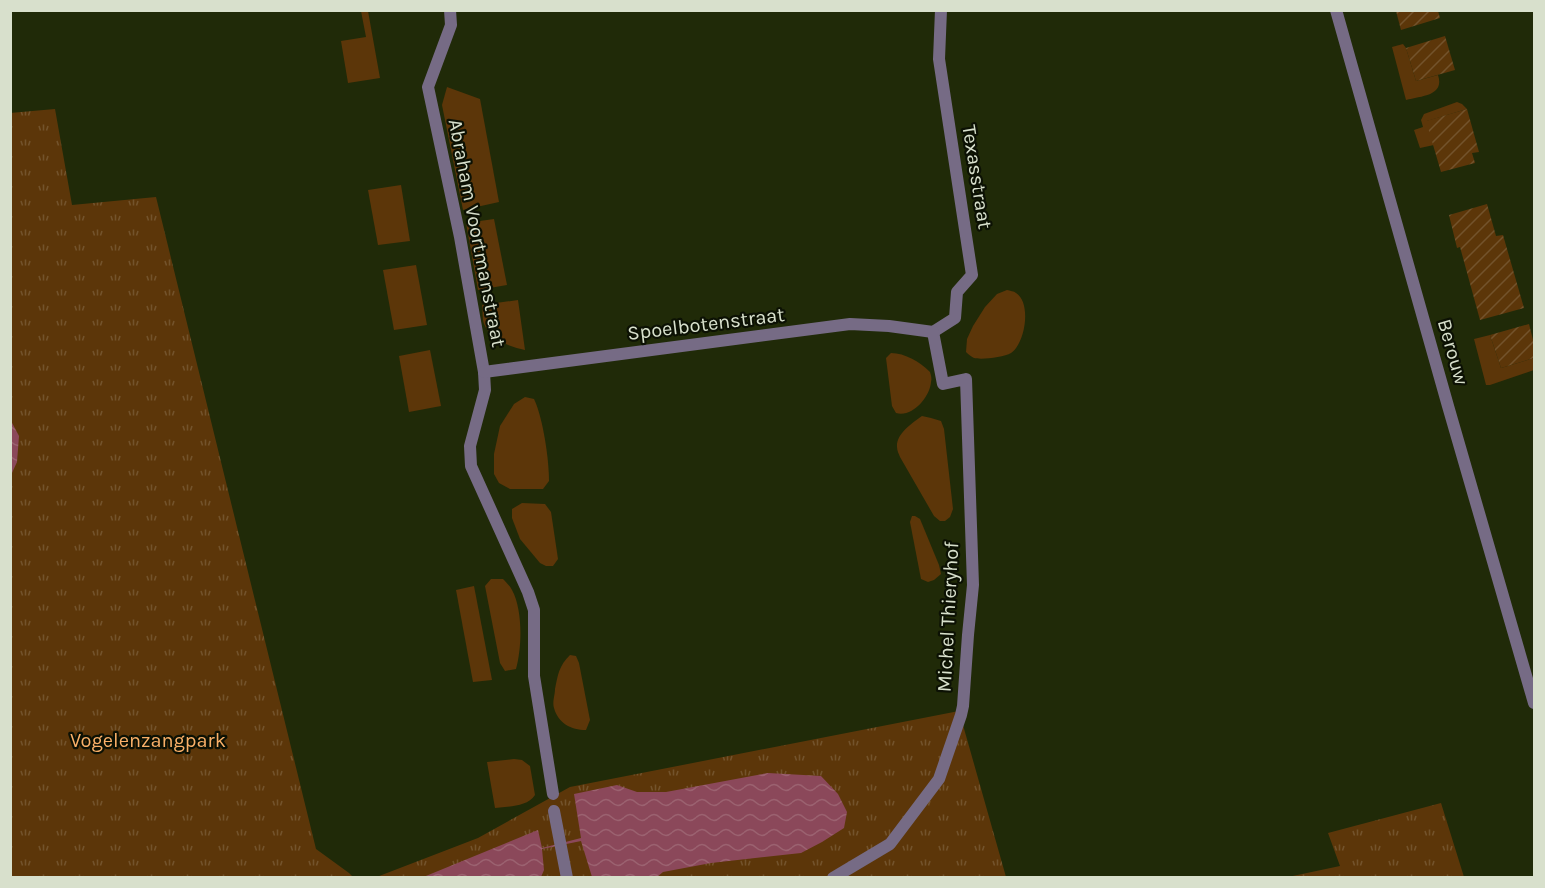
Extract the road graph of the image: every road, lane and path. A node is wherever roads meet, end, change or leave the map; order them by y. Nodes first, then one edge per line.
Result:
1 (450, 10) edge
2 (941, 10) edge
3 (1336, 10) edge
4 (933, 332) junction
5 (484, 372) junction
6 (1534, 703) edge
7 (553, 794) dead end
8 (554, 812) dead end
9 (567, 878) edge
10 (832, 878) edge

1 - 5 street, Abraham Voortmanstraat
2 - 4 street, Texasstraat
3 - 6 street, Berouw
4 - 5 street, Spoelbotenstraat
4 - 10 street, Michel Thieryhof
5 - 7 street, Abraham Voortmanstraat
8 - 9 street

